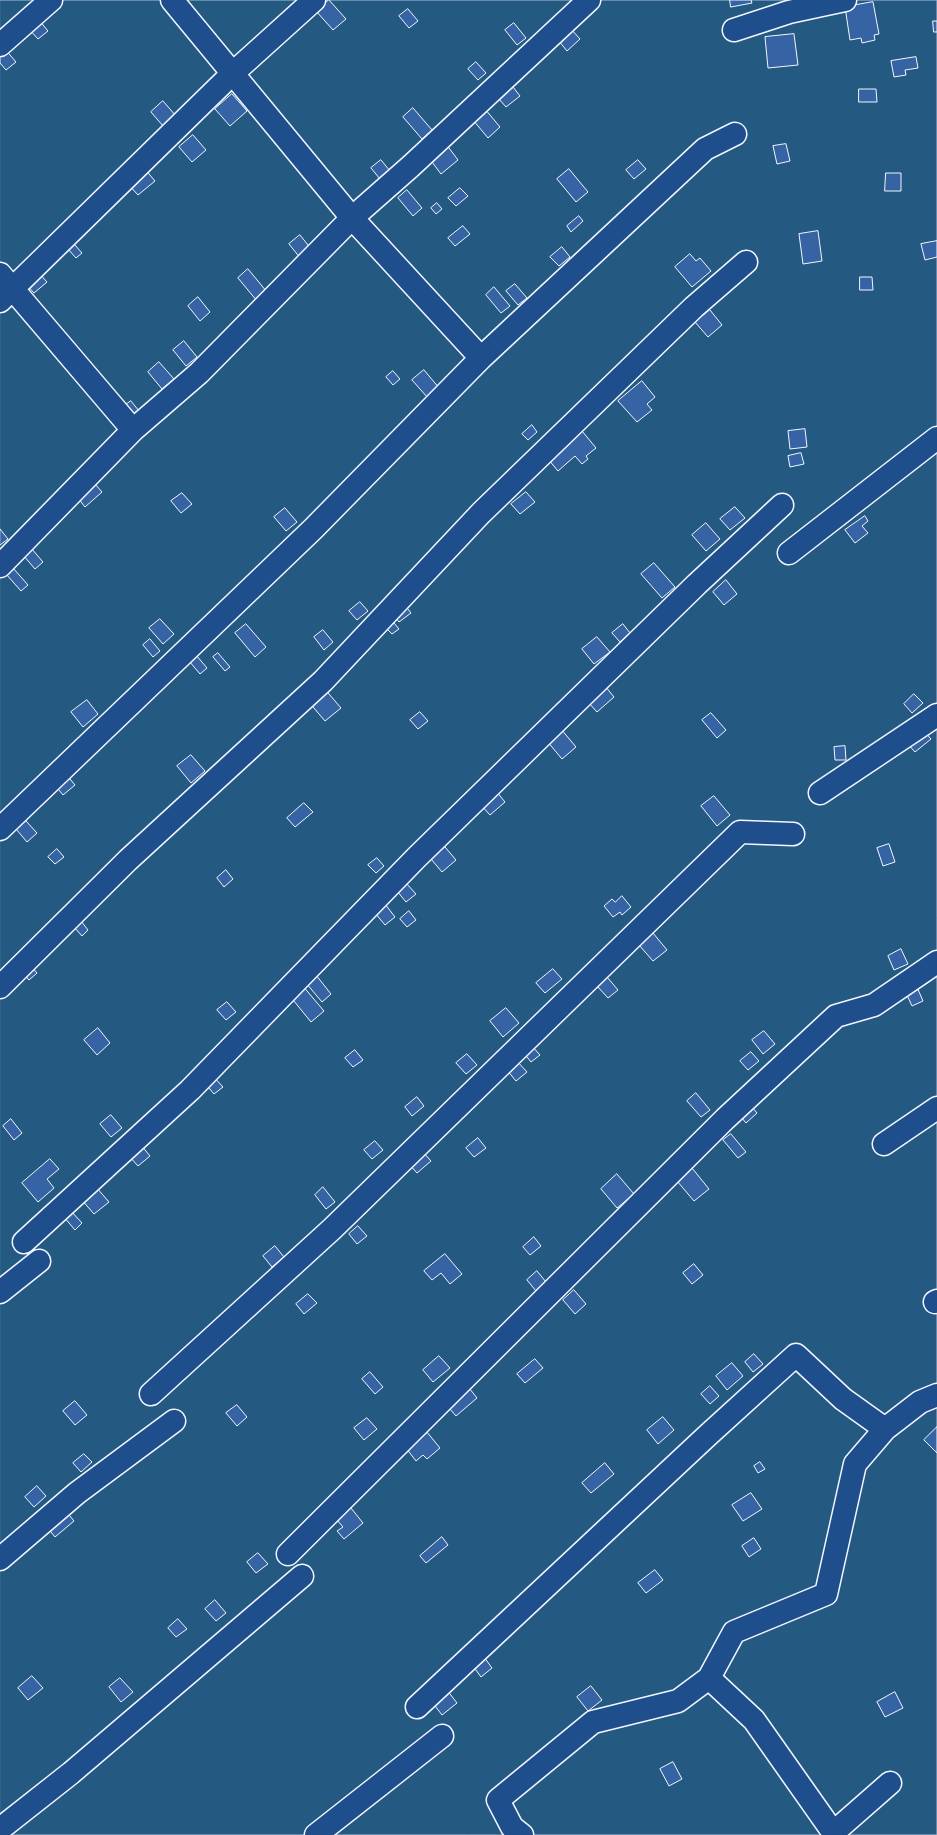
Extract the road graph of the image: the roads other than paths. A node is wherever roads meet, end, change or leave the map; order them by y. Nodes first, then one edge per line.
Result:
1 (51, 0) edge
2 (172, 0) edge
3 (314, 0) edge
4 (588, 0) edge
5 (845, 0) edge
6 (734, 30) dead end
7 (0, 45) edge
8 (232, 74) junction
9 (736, 134) dead end
10 (352, 218) junction
11 (746, 262) dead end
12 (4, 288) edge
13 (481, 358) junction
14 (133, 430) junction
15 (937, 438) edge
16 (782, 505) dead end
17 (789, 553) dead end
18 (0, 566) edge
19 (937, 715) edge
20 (820, 793) dead end
21 (0, 829) edge
22 (793, 834) dead end
23 (937, 962) edge
24 (0, 987) edge
25 (937, 1108) edge
26 (884, 1144) dead end
27 (24, 1242) dead end
28 (39, 1261) dead end
29 (0, 1292) edge
30 (151, 1394) dead end
31 (937, 1395) edge
32 (174, 1421) dead end
33 (885, 1428) junction
34 (288, 1554) dead end
35 (0, 1559) edge
36 (302, 1576) dead end
37 (708, 1678) junction
38 (417, 1707) dead end
39 (442, 1736) dead end
40 (890, 1783) dead end
41 (0, 1829) edge
42 (512, 1832) edge
43 (834, 1834) edge
44 (316, 1835) edge

1 - 7 lane
2 - 8 lane
3 - 8 lane
4 - 10 lane
5 - 6 lane
8 - 10 lane
8 - 12 lane
9 - 13 lane
10 - 13 lane
10 - 14 lane
11 - 24 lane
12 - 14 lane
13 - 21 lane
14 - 18 lane
15 - 17 lane
16 - 27 lane
19 - 20 lane
22 - 30 lane
23 - 34 lane
25 - 26 lane
28 - 29 lane
31 - 33 lane
32 - 35 lane
33 - 37 lane
33 - 38 lane
36 - 41 lane
37 - 42 lane
37 - 43 lane
39 - 44 lane
40 - 43 lane

